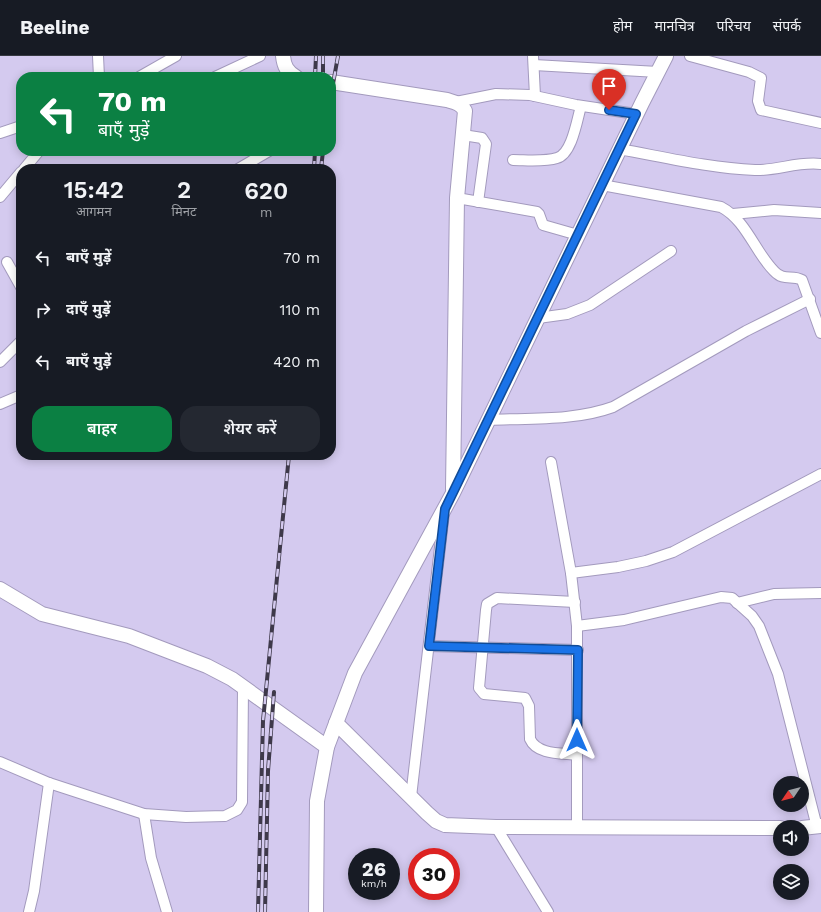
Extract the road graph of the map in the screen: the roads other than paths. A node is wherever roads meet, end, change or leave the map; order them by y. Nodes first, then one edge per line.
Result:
1 (98, 56) edge
2 (176, 56) edge
3 (260, 56) edge
4 (283, 56) edge
5 (666, 56) edge
6 (690, 56) edge
7 (161, 60) edge
8 (534, 60) edge
9 (99, 72) edge
10 (145, 72) edge
11 (237, 72) edge
12 (289, 72) edge
13 (658, 72) junction
14 (336, 83) edge
15 (535, 96) junction
16 (456, 102) junction
17 (581, 106) junction
18 (636, 114) junction
19 (821, 123) edge
20 (16, 127) edge
21 (0, 132) edge
22 (463, 135) junction
23 (619, 149) junction
24 (35, 156) edge
25 (259, 156) edge
26 (512, 160) dead end
27 (28, 164) edge
28 (246, 164) edge
29 (821, 164) edge
30 (16, 178) edge
31 (602, 185) junction
32 (0, 197) edge
33 (457, 198) junction
34 (478, 202) junction
35 (821, 213) edge
36 (733, 214) junction
37 (578, 235) junction
38 (671, 251) dead end
39 (7, 262) dead end
40 (16, 278) edge
41 (810, 299) junction
42 (538, 318) junction
43 (821, 333) edge
44 (16, 346) edge
45 (0, 362) edge
46 (16, 397) edge
47 (0, 404) edge
48 (489, 420) junction
49 (551, 462) dead end
50 (821, 474) edge
51 (453, 493) junction
52 (445, 509) junction
53 (571, 574) junction
54 (0, 589) edge
55 (821, 593) edge
56 (575, 602) junction
57 (737, 603) junction
58 (577, 626) junction
59 (429, 646) junction
60 (483, 647) junction
61 (578, 650) junction
62 (242, 687) junction
63 (336, 723) junction
64 (327, 747) junction
65 (577, 755) junction
66 (0, 762) edge
67 (49, 783) junction
68 (411, 797) junction
69 (144, 814) junction
70 (496, 827) junction
71 (577, 827) junction
72 (819, 827) edge
73 (773, 828) edge
74 (809, 828) edge
75 (548, 911) edge
76 (29, 912) edge
77 (167, 912) edge
78 (316, 912) edge

1 - 9 street
2 - 7 street
3 - 11 street
4 - 12 street
5 - 13 street
6 - 19 street
7 - 10 street
8 - 13 street
8 - 15 street
13 - 18 street
14 - 16 street
15 - 16 street
15 - 17 street
16 - 22 street
17 - 18 street
17 - 26 street
18 - 23 street
20 - 21 street
22 - 33 street
22 - 34 street
23 - 29 street
23 - 31 street
24 - 27 street
25 - 28 street
30 - 32 street
31 - 36 street
31 - 37 street
33 - 34 street
33 - 51 street
34 - 37 street
35 - 36 street
36 - 41 street
37 - 42 street
38 - 42 street
39 - 40 street
41 - 43 street
41 - 48 street
42 - 48 street
44 - 45 street
46 - 47 street
48 - 51 street
49 - 53 street
50 - 53 street
51 - 52 street
52 - 59 street
52 - 63 street
53 - 56 street
54 - 62 street
55 - 57 street
56 - 58 street
56 - 60 street
57 - 58 street
57 - 72 street
58 - 61 street
59 - 60 street
59 - 68 street
60 - 61 street
60 - 65 street
61 - 65 street
62 - 64 street
62 - 69 street
63 - 64 street
63 - 68 street
64 - 78 street
65 - 71 street
66 - 67 street
67 - 69 street
67 - 76 street
68 - 70 street
69 - 77 street
70 - 71 street
70 - 75 street
71 - 73 street
72 - 74 street

